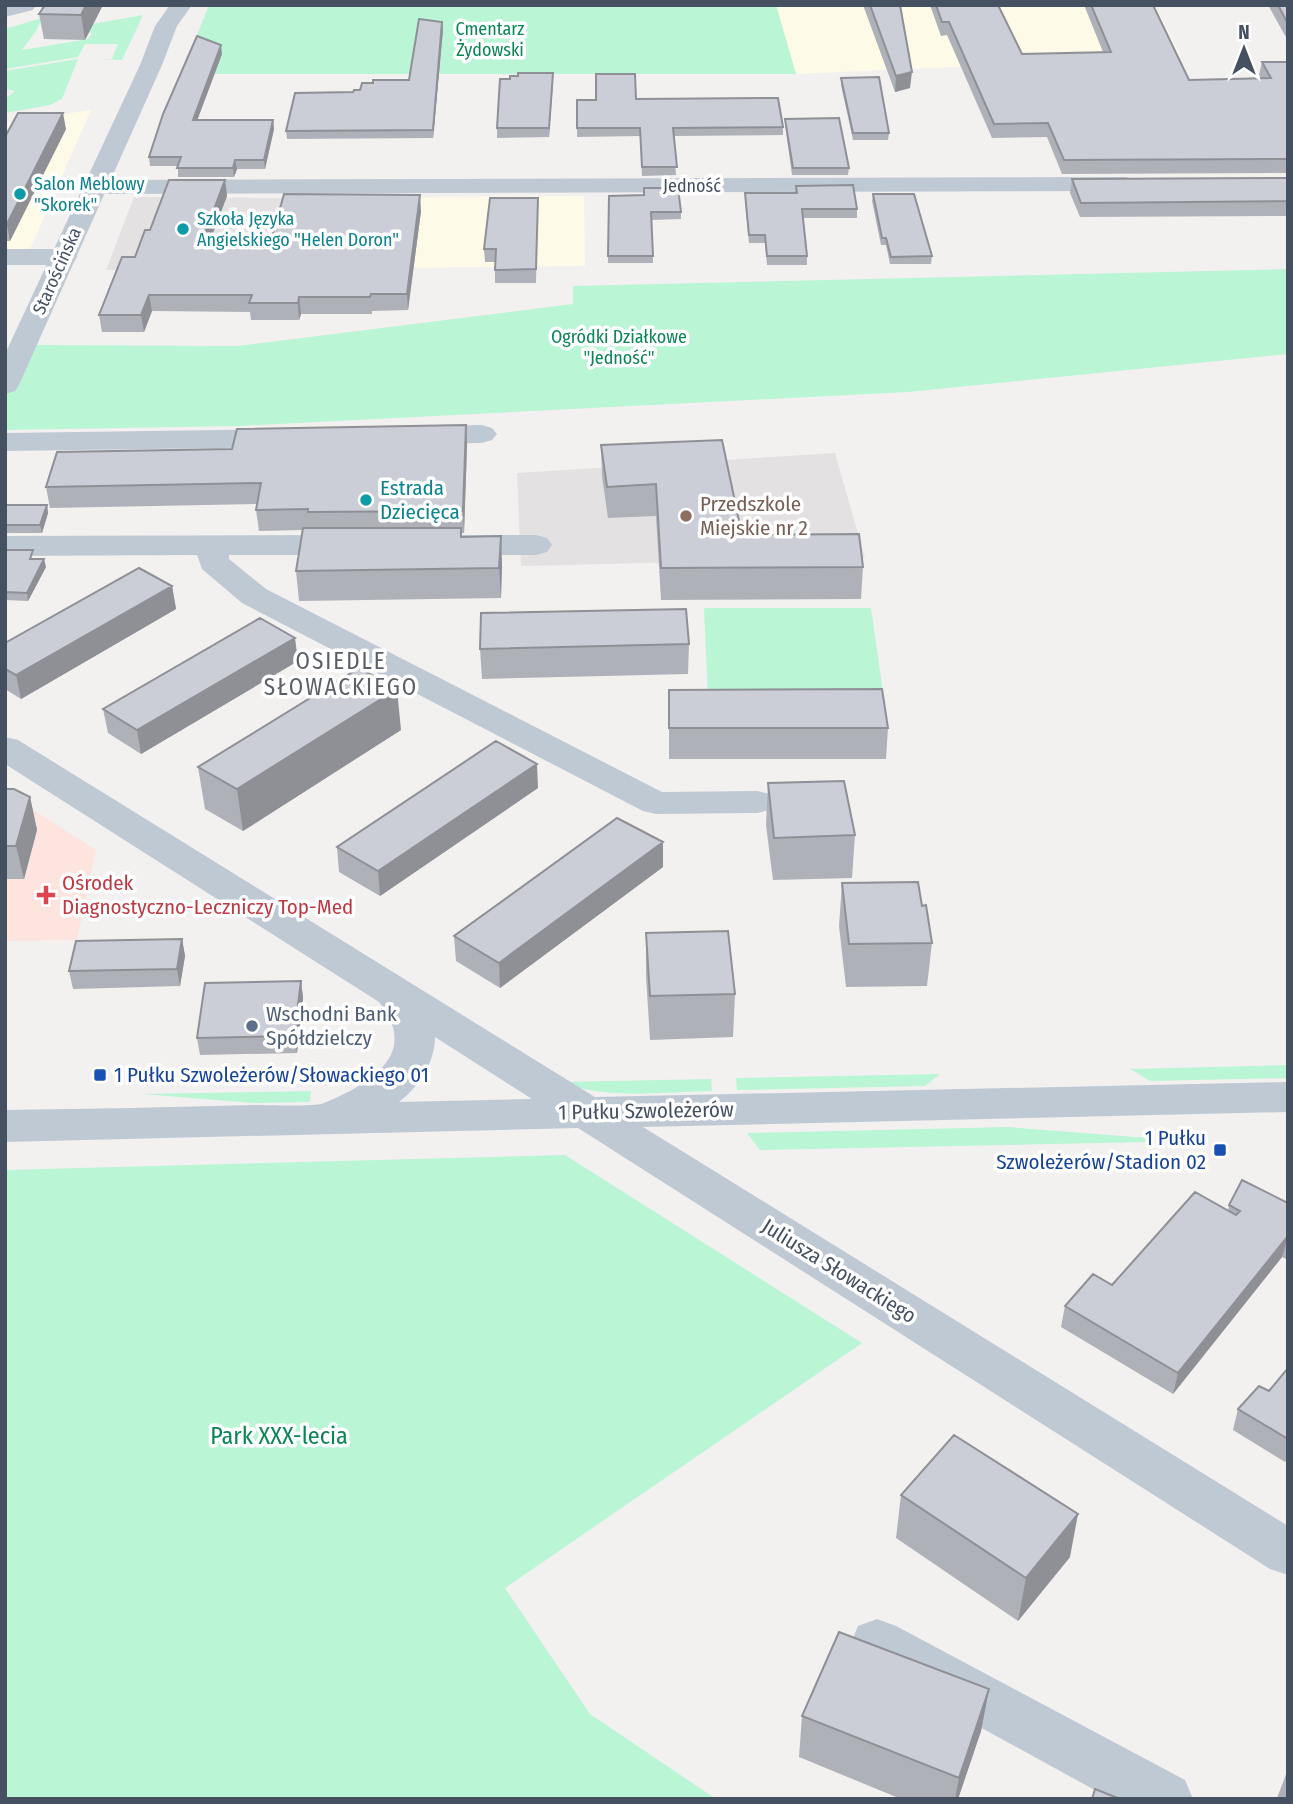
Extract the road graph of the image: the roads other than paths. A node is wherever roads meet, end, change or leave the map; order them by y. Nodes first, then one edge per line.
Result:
1 (25, 5) edge
2 (181, 5) edge
3 (5, 11) edge
4 (166, 16) edge
5 (1149, 183) edge
6 (95, 187) junction
7 (5, 257) edge
8 (64, 257) junction
9 (5, 385) edge
10 (482, 434) dead end
11 (389, 436) edge
12 (309, 438) edge
13 (5, 442) edge
14 (536, 544) dead end
15 (5, 546) edge
16 (212, 546) junction
17 (5, 748) edge
18 (757, 802) dead end
19 (390, 988) junction
20 (1288, 1097) edge
21 (587, 1112) junction
22 (294, 1119) junction
23 (5, 1126) edge
24 (1288, 1553) edge
25 (877, 1643) edge
26 (1165, 1799) edge

1 - 3 street
2 - 4 street, Starościńska
4 - 6 street, Starościńska
5 - 6 street, Jedność
6 - 8 street, Starościńska
7 - 8 street
8 - 9 street, Starościńska
10 - 11 street
12 - 13 street
14 - 16 street
15 - 16 street
16 - 18 street
17 - 19 street, Juliusza Słowackiego
19 - 21 street, Juliusza Słowackiego
19 - 22 street, Juliusza Słowackiego
20 - 21 street, 1 Pułku Szwoleżerów
21 - 22 street, 1 Pułku Szwoleżerów
21 - 24 street, Juliusza Słowackiego
22 - 23 street, 1 Pułku Szwoleżerów
25 - 26 street

